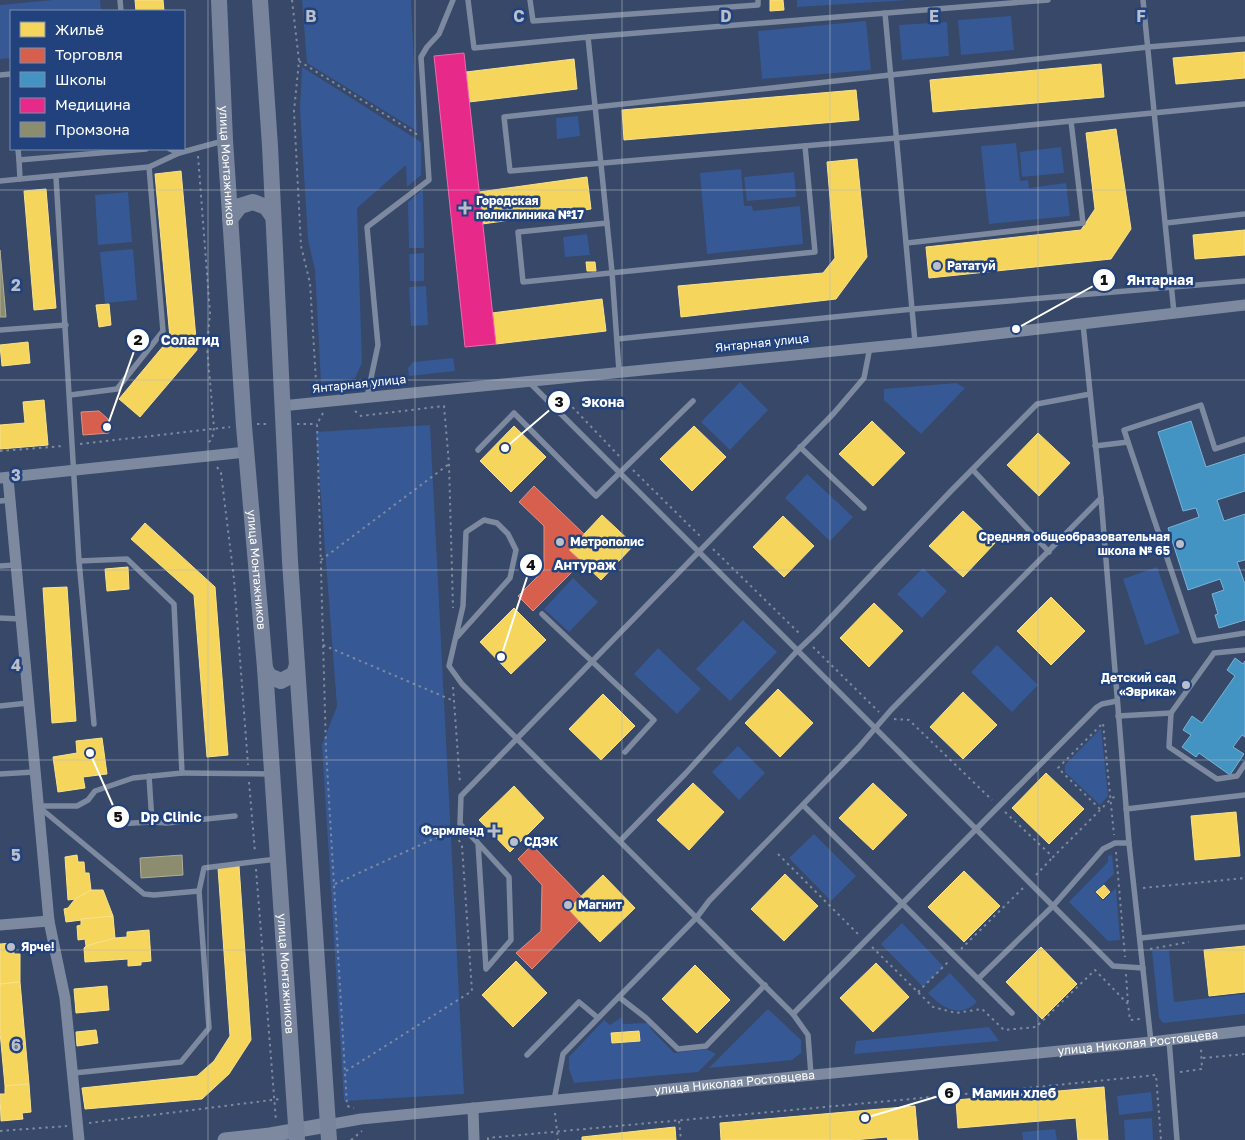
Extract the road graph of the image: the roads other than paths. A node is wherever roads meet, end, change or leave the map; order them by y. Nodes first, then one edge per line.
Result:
1 (219, 0) edge
2 (260, 0) edge
3 (453, 0) edge
4 (468, 0) edge
5 (530, 0) edge
6 (758, 0) edge
7 (1048, 0) edge
8 (1143, 0) edge
9 (884, 13) junction
10 (588, 37) junction
11 (1245, 39) edge
12 (1148, 47) junction
13 (889, 75) junction
14 (1245, 104) edge
15 (595, 106) junction
16 (1154, 113) junction
17 (1071, 121) junction
18 (897, 138) junction
19 (225, 140) junction
20 (805, 146) junction
21 (18, 150) edge
22 (134, 150) edge
23 (172, 150) edge
24 (179, 153) junction
25 (19, 160) junction
26 (602, 164) junction
27 (149, 167) junction
28 (56, 177) junction
29 (20, 179) junction
30 (0, 181) edge
31 (1245, 214) edge
32 (273, 216) junction
33 (230, 220) junction
34 (607, 223) junction
35 (1166, 223) junction
36 (907, 243) junction
37 (612, 272) junction
38 (1245, 281) edge
39 (1172, 287) junction
40 (1245, 305) edge
41 (913, 310) junction
42 (1174, 313) junction
43 (1083, 324) junction
44 (66, 325) junction
45 (0, 330) edge
46 (617, 339) junction
47 (916, 342) junction
48 (870, 346) junction
49 (619, 371) junction
50 (527, 381) junction
51 (1090, 394) junction
52 (70, 395) junction
53 (367, 397) junction
54 (693, 402) dead end
55 (281, 406) junction
56 (1245, 439) edge
57 (1128, 442) junction
58 (1096, 446) junction
59 (800, 447) junction
60 (478, 450) dead end
61 (246, 452) junction
62 (973, 470) junction
63 (73, 471) junction
64 (619, 474) junction
65 (4, 478) edge
66 (1101, 498) junction
67 (5, 500) edge
68 (864, 508) dead end
69 (697, 552) junction
70 (1048, 552) junction
71 (79, 561) junction
72 (16, 565) junction
73 (0, 566) edge
74 (542, 614) dead end
75 (0, 618) edge
76 (21, 619) junction
77 (1245, 633) edge
78 (457, 637) junction
79 (1245, 650) edge
80 (797, 651) junction
81 (590, 661) junction
82 (297, 665) junction
83 (265, 668) junction
84 (1118, 701) junction
85 (28, 703) junction
86 (0, 706) edge
87 (1172, 713) junction
88 (1118, 716) junction
89 (94, 724) dead end
90 (875, 728) junction
91 (517, 738) junction
92 (625, 752) dead end
93 (1245, 764) edge
94 (34, 772) junction
95 (182, 773) junction
96 (0, 774) edge
97 (271, 774) junction
98 (149, 776) junction
99 (1245, 795) edge
100 (803, 805) junction
101 (37, 806) junction
102 (1126, 808) junction
103 (235, 816) dead end
104 (152, 822) junction
105 (115, 824) dead end
106 (976, 829) junction
107 (620, 841) junction
108 (478, 843) junction
109 (1129, 843) junction
110 (277, 859) junction
111 (199, 892) junction
112 (902, 904) junction
113 (1053, 906) junction
114 (697, 917) junction
115 (49, 921) junction
116 (0, 925) edge
117 (1245, 927) edge
118 (1141, 938) junction
119 (1143, 968) junction
120 (978, 979) junction
121 (765, 985) junction
122 (619, 997) junction
123 (1012, 1013) dead end
124 (793, 1014) junction
125 (597, 1017) junction
126 (1245, 1031) edge
127 (1169, 1040) junction
128 (1151, 1042) junction
129 (527, 1055) dead end
130 (74, 1073) junction
131 (811, 1075) junction
132 (554, 1100) junction
133 (473, 1108) junction
134 (328, 1133) edge
135 (296, 1135) edge
136 (79, 1140) edge
137 (225, 1140) edge
138 (474, 1140) edge
139 (1177, 1140) edge

1 - 19 main road, улица Монтажников
2 - 32 main road
3 - 53 lane
4 - 10 lane
5 - 6 lane
7 - 9 lane
8 - 12 lane
9 - 10 lane
9 - 13 lane
10 - 15 lane
11 - 12 lane
12 - 13 lane
12 - 16 lane
13 - 15 lane
13 - 18 lane
14 - 16 lane
15 - 26 lane
15 - 26 lane
16 - 17 lane
16 - 35 lane
17 - 18 lane
17 - 36 lane
18 - 20 lane
18 - 36 lane
19 - 24 lane
19 - 33 main road, улица Монтажников
20 - 26 lane
20 - 37 lane
21 - 25 lane
22 - 25 lane
23 - 24 lane
24 - 27 lane
25 - 29 lane
26 - 34 lane
27 - 28 lane
27 - 52 lane
28 - 29 lane
28 - 44 lane
29 - 30 lane
31 - 35 lane
32 - 33 main road
32 - 55 main road
33 - 61 main road, улица Монтажников
34 - 37 lane
34 - 37 lane
35 - 39 lane
36 - 41 lane
37 - 46 lane
38 - 39 lane
39 - 41 lane
39 - 42 lane
40 - 42 street, Янтарная улица
41 - 46 lane
41 - 47 lane
42 - 43 street, Янтарная улица
43 - 47 street, Янтарная улица
43 - 51 lane
44 - 45 lane
44 - 52 lane
46 - 49 lane
47 - 48 street, Янтарная улица
48 - 49 street, Янтарная улица
48 - 59 lane
49 - 50 street, Янтарная улица
50 - 53 street, Янтарная улица
50 - 64 lane
51 - 58 lane
51 - 62 lane
52 - 63 lane
53 - 55 street, Янтарная улица
54 - 64 lane
55 - 82 main road
56 - 57 lane
57 - 58 lane
57 - 77 lane
58 - 66 lane
59 - 68 lane
59 - 69 lane
60 - 64 lane
61 - 63 street
61 - 83 main road, улица Монтажников
62 - 70 lane
62 - 80 lane
63 - 65 street
63 - 71 lane
64 - 69 lane
65 - 67 street
66 - 70 lane
66 - 84 lane
67 - 72 street
69 - 80 lane
69 - 81 lane
70 - 90 lane
71 - 89 lane
71 - 95 lane
72 - 73 lane
72 - 76 street
74 - 81 lane
75 - 76 lane
76 - 85 street
78 - 78 lane
78 - 91 lane
79 - 87 lane
80 - 90 lane
80 - 107 lane
81 - 91 lane
81 - 92 lane
82 - 83 main road
82 - 134 main road
83 - 97 main road, улица Монтажников
84 - 88 lane
84 - 106 lane
85 - 86 lane
85 - 94 street
87 - 88 lane
87 - 93 lane
88 - 102 lane
90 - 100 lane
90 - 106 lane
91 - 107 lane
91 - 108 lane
94 - 96 lane
94 - 101 street
95 - 97 lane
95 - 98 lane
97 - 110 main road, улица Монтажников
98 - 101 lane
98 - 104 lane
99 - 102 lane
100 - 112 lane
100 - 114 lane
101 - 111 lane
101 - 115 street
102 - 109 lane
103 - 104 lane
104 - 105 lane
106 - 112 lane
106 - 113 lane
107 - 114 lane
108 - 108 lane
109 - 113 lane
109 - 118 lane
110 - 111 lane
110 - 135 main road, улица Монтажников
111 - 130 lane
112 - 120 lane
112 - 124 lane
113 - 119 lane
113 - 120 lane
114 - 121 lane
114 - 122 lane
115 - 116 street
115 - 130 street
117 - 118 lane
118 - 119 lane
119 - 128 lane
120 - 123 lane
121 - 122 lane
121 - 124 lane
122 - 125 lane
124 - 131 lane
125 - 129 lane
125 - 132 lane
126 - 127 street, улица Николая Ростовцева
127 - 128 street, улица Николая Ростовцева
127 - 139 lane
128 - 131 street, улица Николая Ростовцева
130 - 136 street
131 - 132 street, улица Николая Ростовцева
132 - 133 street, улица Николая Ростовцева
133 - 134 street, улица Николая Ростовцева
133 - 138 street
134 - 135 street, улица Николая Ростовцева
135 - 137 street, улица Николая Ростовцева

